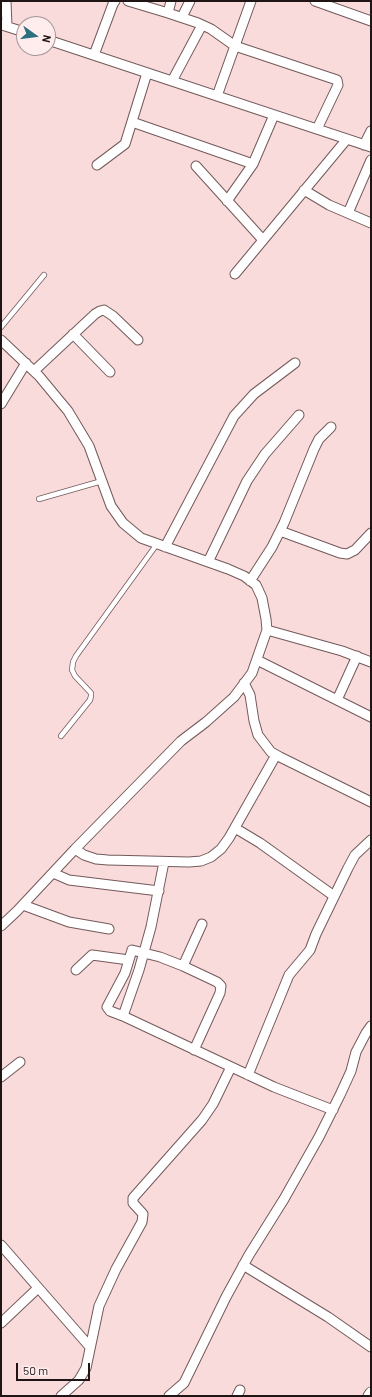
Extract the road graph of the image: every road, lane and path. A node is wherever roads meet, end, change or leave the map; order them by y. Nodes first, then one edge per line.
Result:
1 (6, 1) edge
2 (115, 1) edge
3 (128, 1) edge
4 (171, 1) edge
5 (190, 1) edge
6 (251, 1) edge
7 (317, 1) edge
8 (168, 13) junction
9 (182, 17) junction
10 (371, 21) edge
11 (4, 25) edge
12 (202, 25) junction
13 (16, 29) edge
14 (56, 43) edge
15 (235, 46) junction
16 (94, 55) junction
17 (147, 72) junction
18 (172, 81) junction
19 (217, 96) junction
20 (274, 115) junction
21 (132, 122) junction
22 (317, 129) junction
23 (371, 131) edge
24 (347, 139) junction
25 (367, 146) edge
26 (371, 160) edge
27 (253, 164) junction
28 (97, 165) dead end
29 (196, 166) dead end
30 (304, 190) junction
31 (227, 201) junction
32 (348, 213) junction
33 (371, 223) edge
34 (263, 240) junction
35 (235, 274) dead end
36 (44, 275) dead end
37 (1, 328) edge
38 (73, 334) junction
39 (1, 340) edge
40 (138, 340) dead end
41 (26, 363) junction
42 (295, 363) dead end
43 (34, 371) junction
44 (110, 372) dead end
45 (1, 404) edge
46 (298, 415) dead end
47 (331, 427) dead end
48 (102, 481) junction
49 (39, 499) dead end
50 (280, 531) junction
51 (371, 533) edge
52 (161, 546) junction
53 (208, 562) junction
54 (250, 581) junction
55 (267, 630) junction
56 (357, 656) junction
57 (257, 660) junction
58 (371, 662) edge
59 (244, 683) junction
60 (337, 700) junction
61 (371, 716) edge
62 (61, 736) dead end
63 (276, 755) junction
64 (371, 802) edge
65 (235, 828) junction
66 (371, 840) edge
67 (74, 849) junction
68 (164, 862) junction
69 (53, 872) junction
70 (159, 891) junction
71 (334, 896) junction
72 (23, 905) junction
73 (202, 924) dead end
74 (1, 926) edge
75 (110, 929) dead end
76 (144, 952) junction
77 (129, 960) junction
78 (183, 966) junction
79 (76, 970) dead end
80 (123, 1016) junction
81 (371, 1026) edge
82 (194, 1050) junction
83 (20, 1062) dead end
84 (231, 1067) junction
85 (248, 1075) junction
86 (1, 1077) edge
87 (333, 1110) junction
88 (1, 1245) edge
89 (4, 1256) edge
90 (243, 1265) junction
91 (38, 1288) junction
92 (1, 1323) edge
93 (90, 1347) junction
94 (371, 1347) edge
95 (371, 1393) edge
96 (62, 1396) edge
97 (169, 1396) edge
98 (369, 1396) edge

1 - 11 street
2 - 16 street
3 - 8 street
4 - 8 street
5 - 9 street
6 - 15 street
7 - 10 street
8 - 9 street
9 - 12 street
11 - 13 street
12 - 15 street
12 - 18 street
14 - 16 street
15 - 19 street
15 - 22 street
16 - 17 street
17 - 18 street
17 - 21 street
18 - 19 street
19 - 20 street
20 - 22 street
20 - 27 street
21 - 27 street
21 - 28 street
22 - 24 street
23 - 25 street
24 - 25 street
24 - 30 street
26 - 32 street
27 - 31 street
29 - 31 street
30 - 32 street
30 - 34 street
31 - 34 street
32 - 33 street
34 - 35 street
36 - 37 lane
38 - 40 street
38 - 43 street
38 - 44 street
39 - 41 street
41 - 43 street
41 - 45 street
42 - 52 street
43 - 48 street
46 - 53 street
47 - 50 street
48 - 49 lane
48 - 52 street
50 - 51 street
50 - 54 street
52 - 53 street
52 - 62 lane
53 - 54 street
54 - 55 street
55 - 56 street
55 - 57 street
56 - 58 street
56 - 60 street
57 - 59 street
57 - 60 street
59 - 63 street
59 - 67 street
60 - 61 street
63 - 64 street
63 - 65 street
65 - 68 street
65 - 71 street
66 - 71 street
67 - 68 street
67 - 69 street
68 - 70 street
69 - 70 street
69 - 72 street
70 - 76 street
71 - 85 street
72 - 74 street
72 - 75 street
73 - 78 street
76 - 77 street
76 - 78 street
76 - 80 street
77 - 79 street
77 - 80 street
78 - 82 street
80 - 82 street
81 - 87 street
82 - 84 street
83 - 86 street
84 - 85 street
84 - 93 street
85 - 87 street
87 - 90 street
88 - 89 street
89 - 91 street
90 - 94 street
90 - 97 street
91 - 92 street
91 - 93 street
93 - 96 street
95 - 98 street

